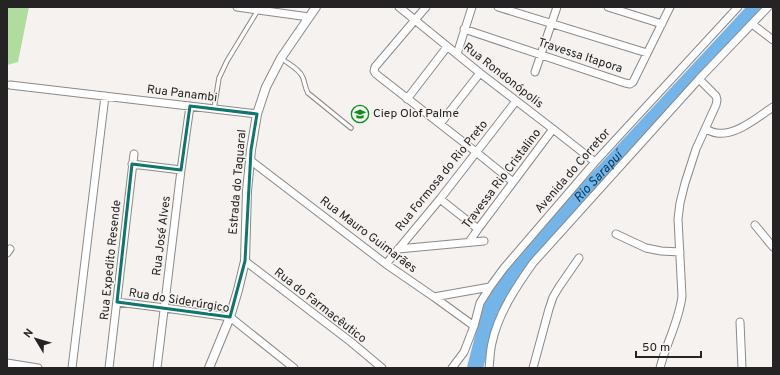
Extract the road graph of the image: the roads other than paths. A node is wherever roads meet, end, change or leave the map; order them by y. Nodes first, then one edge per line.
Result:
1 (237, 7) edge
2 (316, 7) edge
3 (399, 7) edge
4 (426, 7) edge
5 (472, 7) edge
6 (498, 7) edge
7 (557, 7) edge
8 (608, 7) edge
9 (670, 7) edge
10 (738, 7) edge
11 (768, 7) edge
12 (258, 10) junction
13 (309, 17) junction
14 (415, 20) junction
15 (551, 24) junction
16 (662, 24) junction
17 (752, 24) junction
18 (464, 29) junction
19 (773, 40) edge
20 (447, 47) junction
21 (647, 53) junction
22 (457, 54) junction
23 (540, 54) junction
24 (281, 58) junction
25 (535, 72) dead end
26 (480, 73) junction
27 (698, 79) junction
28 (10, 85) dead end
29 (105, 96) junction
30 (407, 99) junction
31 (516, 101) junction
32 (190, 106) junction
33 (773, 107) edge
34 (214, 109) junction
35 (257, 114) junction
36 (440, 124) junction
37 (351, 128) dead end
38 (553, 129) junction
39 (705, 129) junction
40 (476, 152) junction
41 (134, 154) dead end
42 (250, 160) junction
43 (595, 162) junction
44 (132, 164) junction
45 (181, 170) junction
46 (513, 182) junction
47 (440, 199) junction
48 (755, 225) dead end
49 (478, 229) junction
50 (616, 234) dead end
51 (484, 241) dead end
52 (469, 242) junction
53 (773, 247) edge
54 (398, 249) junction
55 (680, 252) junction
56 (579, 258) dead end
57 (245, 261) junction
58 (386, 264) junction
59 (490, 287) junction
60 (434, 297) junction
61 (117, 302) junction
62 (165, 308) junction
63 (230, 317) junction
64 (740, 322) dead end
65 (474, 326) junction
66 (7, 363) edge
67 (212, 366) edge
68 (38, 368) edge
69 (72, 368) edge
70 (109, 368) edge
71 (157, 368) edge
72 (294, 368) edge
73 (382, 368) edge
74 (452, 368) edge
75 (489, 368) edge
76 (533, 368) edge
77 (660, 368) edge
78 (742, 368) edge

1 - 12 street
2 - 13 street, Estrada do Taquaral
3 - 14 street, Rua Rondonópolis
4 - 14 street
5 - 18 street
6 - 15 street
7 - 15 street
8 - 16 street
9 - 16 street, Travessa Itapora
10 - 43 street, Avenida do Corretor
11 - 17 street
12 - 13 street
12 - 34 lane
13 - 24 street, Estrada do Taquaral
14 - 20 street, Rua Rondonópolis
14 - 30 street
15 - 21 street
15 - 23 street
16 - 21 street, Travessa Itapora
17 - 19 street
17 - 27 street
18 - 22 street
18 - 23 street, Travessa Itapora
20 - 22 street, Rua Rondonópolis
20 - 30 street
21 - 23 street, Travessa Itapora
22 - 26 street, Rua Rondonópolis
23 - 25 street
24 - 35 street, Estrada do Taquaral
24 - 37 lane
26 - 31 street, Rua Rondonópolis
26 - 36 street
27 - 39 street
27 - 75 street
28 - 29 street, Rua Panambi
29 - 32 street, Rua Panambi
29 - 69 street
30 - 36 street
31 - 38 street, Rua Rondonópolis
31 - 40 street, Rua Formosa do Rio Preto
32 - 34 street, Rua Panambi
32 - 45 street, Rua José Alves
33 - 39 street
34 - 35 street, Rua Panambi
35 - 42 street, Estrada do Taquaral
36 - 40 street
38 - 43 street, Rua Rondonópolis
38 - 46 street, Travessa Rio Cristalino
39 - 55 street
40 - 46 street
40 - 47 street, Rua Formosa do Rio Preto
41 - 44 street, Rua Expedito Resende
42 - 57 street, Estrada do Taquaral
42 - 58 street, Rua Mauro Guimarães
43 - 59 street, Avenida do Corretor
44 - 45 street
44 - 61 street, Rua Expedito Resende
45 - 62 street, Rua José Alves
46 - 49 street, Travessa Rio Cristalino
47 - 49 street
47 - 54 street, Rua Formosa do Rio Preto
48 - 53 street
49 - 52 street, Travessa Rio Cristalino
50 - 55 street
51 - 52 street
52 - 54 street
54 - 58 street, Rua Formosa do Rio Preto
55 - 77 street
56 - 76 street
57 - 63 street, Estrada do Taquaral
57 - 73 street, Rua do Farmacêutico
58 - 60 street, Rua Mauro Guimarães
59 - 60 street
59 - 65 street, Avenida do Corretor
60 - 65 street, Rua Mauro Guimarães
61 - 62 street, Rua do Siderúrgico
61 - 70 street, Rua Expedito Resende
62 - 63 street, Rua do Siderúrgico
62 - 71 street, Rua José Alves
63 - 67 street, Estrada do Taquaral
63 - 72 street, Rua do Siderúrgico
64 - 78 street
65 - 74 street, Avenida do Corretor
66 - 68 street

